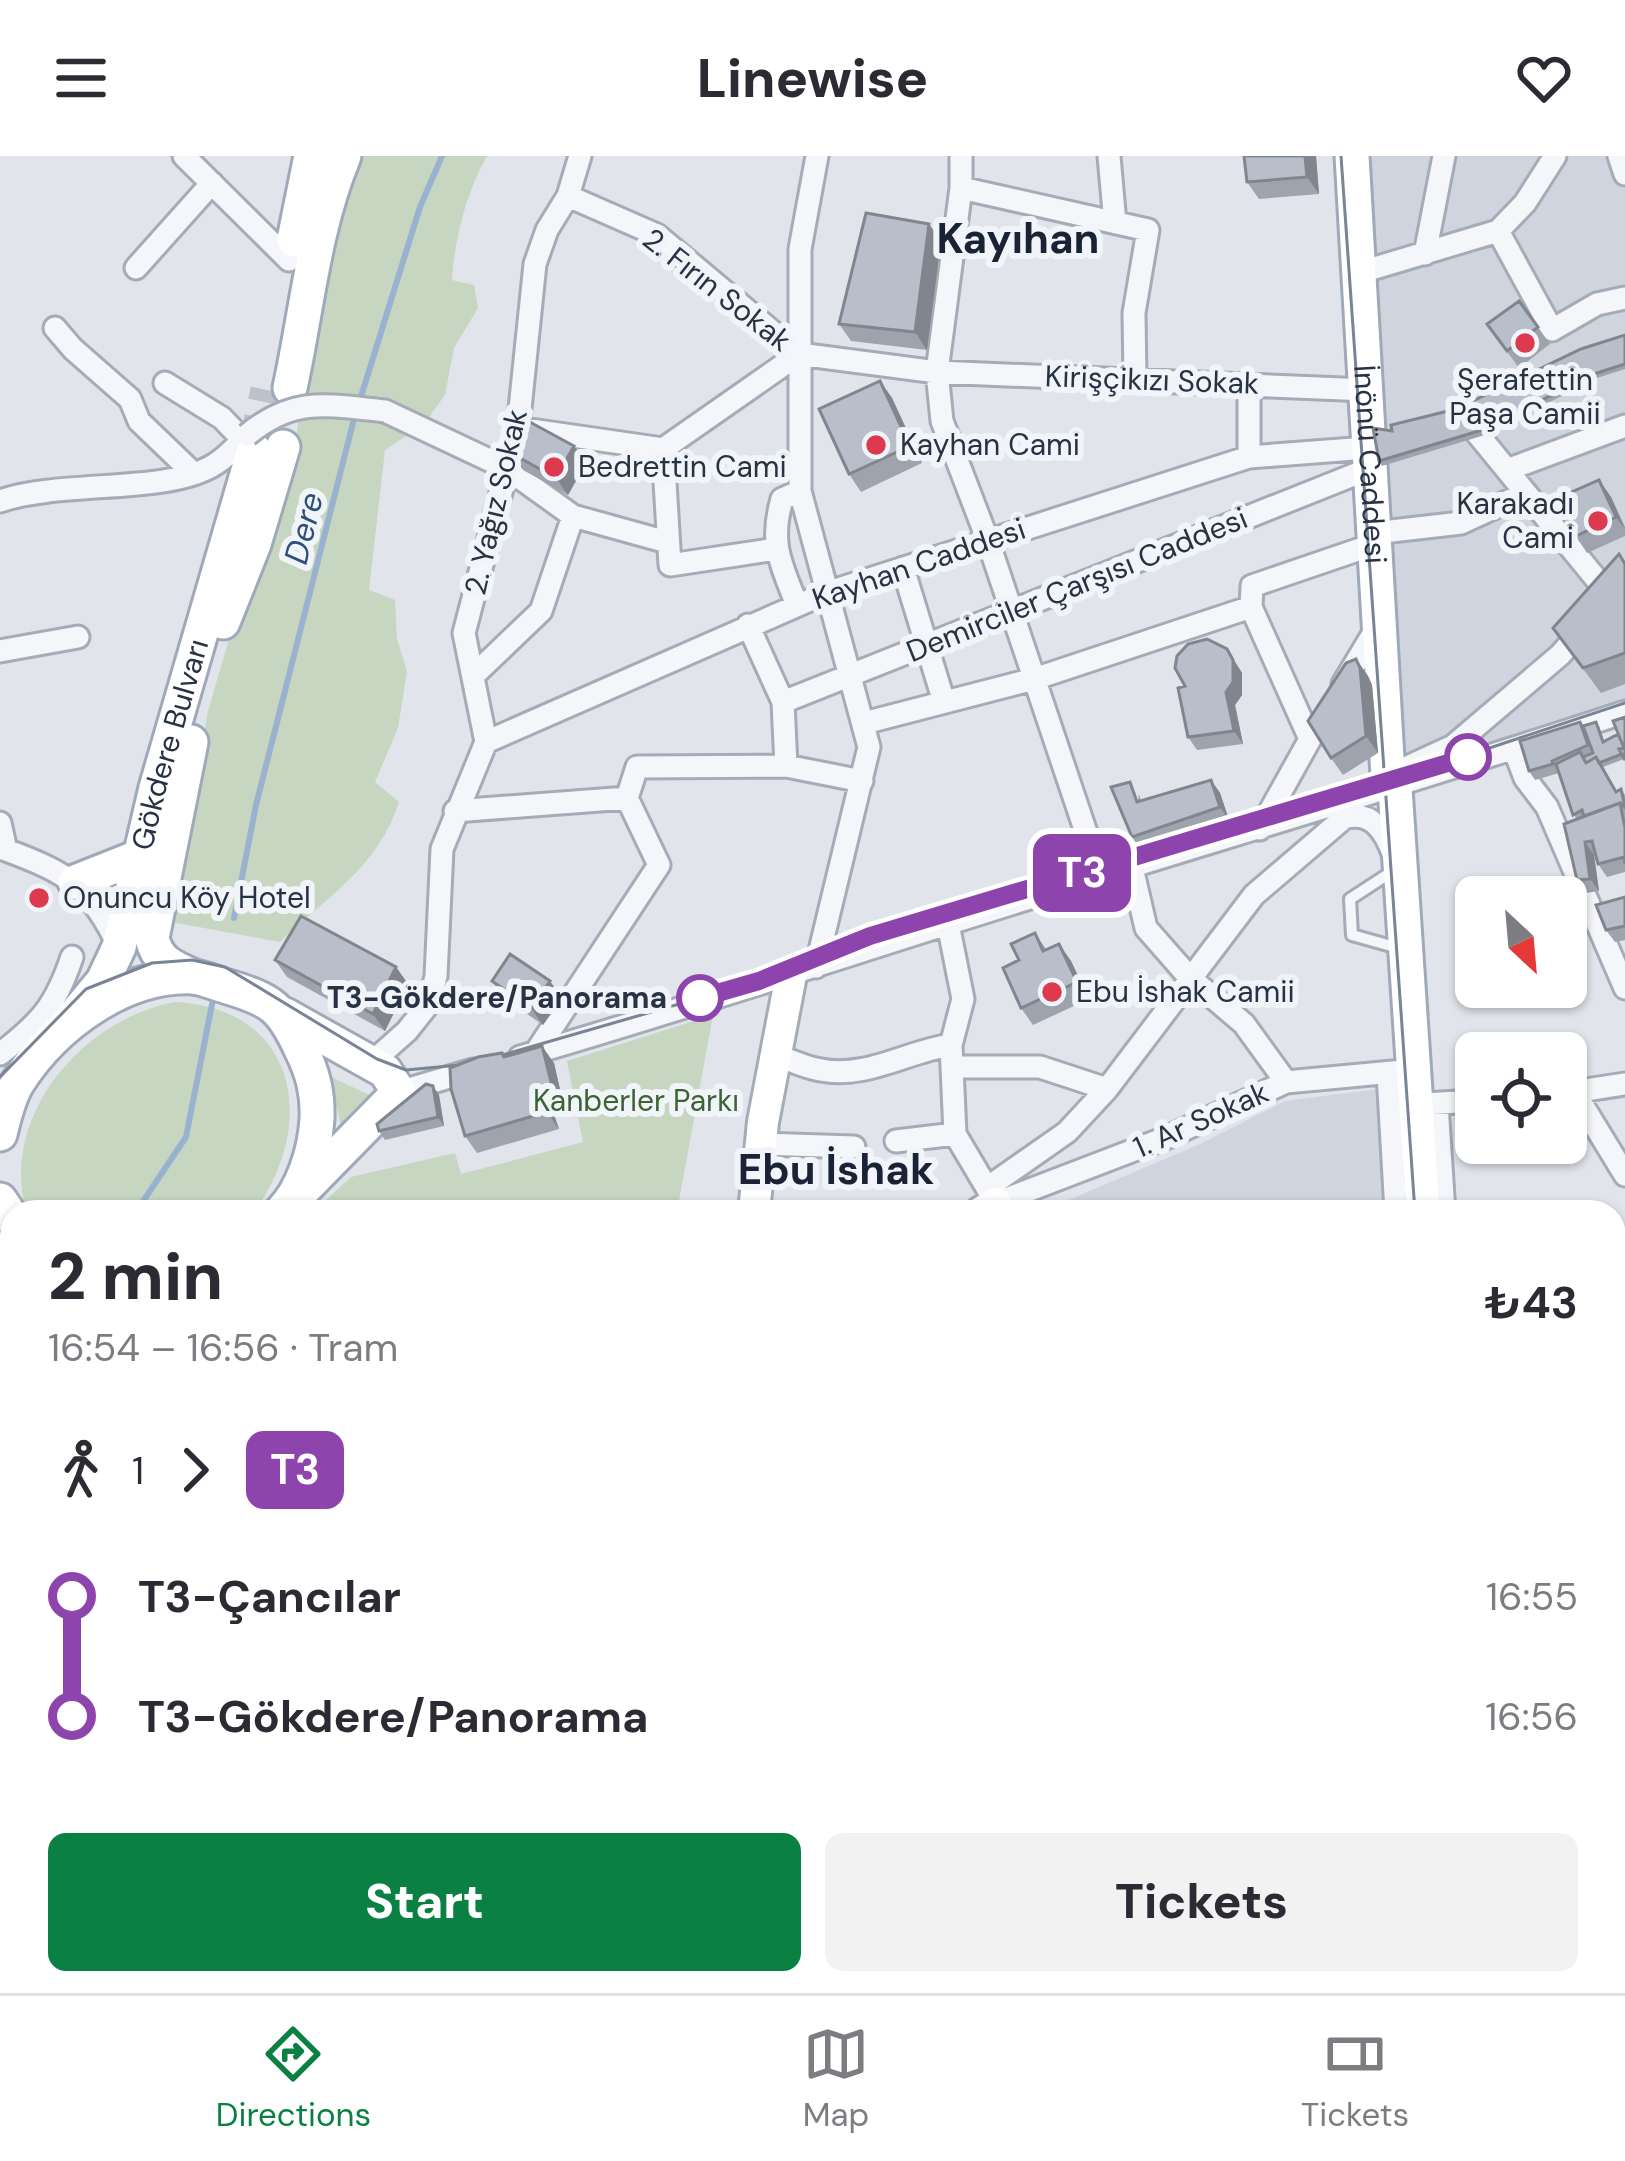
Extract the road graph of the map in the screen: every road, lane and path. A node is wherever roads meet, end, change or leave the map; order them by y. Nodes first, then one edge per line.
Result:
1 (184, 156) edge
2 (310, 156) edge
3 (344, 156) edge
4 (580, 156) edge
5 (818, 156) edge
6 (961, 156) edge
7 (1109, 156) edge
8 (1352, 156) edge
9 (1444, 156) edge
10 (1555, 156) edge
11 (1619, 156) edge
12 (1625, 174) edge
13 (212, 183) junction
14 (961, 188) junction
15 (568, 196) junction
16 (1115, 223) junction
17 (1498, 231) junction
18 (1425, 254) junction
19 (289, 260) junction
20 (136, 268) dead end
21 (1358, 273) junction
22 (1625, 298) edge
23 (56, 328) dead end
24 (800, 354) junction
25 (937, 372) junction
26 (1135, 380) junction
27 (165, 382) dead end
28 (1249, 384) junction
29 (1367, 390) junction
30 (1471, 424) edge
31 (1625, 425) edge
32 (518, 428) junction
33 (1410, 440) edge
34 (257, 443) junction
35 (663, 449) junction
36 (1249, 457) junction
37 (1370, 459) junction
38 (506, 468) junction
39 (1507, 470) junction
40 (192, 472) junction
41 (800, 491) junction
42 (1526, 493) junction
43 (0, 501) edge
44 (573, 516) junction
45 (1375, 538) junction
46 (988, 541) junction
47 (667, 542) junction
48 (776, 550) junction
49 (903, 568) junction
50 (1618, 590) edge
51 (826, 593) junction
52 (797, 605) junction
53 (1251, 607) junction
54 (1011, 611) junction
55 (1380, 623) junction
56 (748, 626) junction
57 (78, 637) dead end
58 (926, 645) junction
59 (0, 651) edge
60 (473, 676) junction
61 (848, 676) junction
62 (1034, 679) junction
63 (783, 702) junction
64 (944, 702) junction
65 (1625, 712) edge
66 (864, 723) junction
67 (1310, 740) junction
68 (485, 742) junction
69 (1514, 748) junction
70 (787, 766) junction
71 (862, 781) junction
72 (1392, 782) junction
73 (627, 798) junction
74 (455, 811) junction
75 (0, 823) edge
76 (1260, 829) junction
77 (3, 850) edge
78 (138, 857) junction
79 (1399, 867) junction
80 (1132, 868) junction
81 (1101, 877) junction
82 (75, 882) junction
83 (948, 923) junction
84 (118, 947) junction
85 (1405, 950) junction
86 (72, 957) dead end
87 (804, 971) junction
88 (1189, 976) junction
89 (195, 977) junction
90 (1625, 988) edge
91 (285, 1015) junction
92 (65, 1027) junction
93 (536, 1052) junction
94 (776, 1054) junction
95 (952, 1056) junction
96 (370, 1063) junction
97 (1401, 1071) junction
98 (6, 1078) edge
99 (1286, 1082) junction
100 (1625, 1084) edge
101 (1107, 1089) junction
102 (1587, 1090) edge
103 (399, 1092) junction
104 (1455, 1102) edge
105 (1427, 1104) junction
106 (1587, 1118) edge
107 (0, 1134) edge
108 (955, 1134) junction
109 (896, 1141) dead end
110 (761, 1144) junction
111 (854, 1147) dead end
112 (1625, 1175) edge
113 (289, 1200) edge
114 (293, 1200) edge
115 (755, 1200) edge
116 (988, 1200) edge
117 (989, 1200) edge
118 (991, 1200) edge
119 (1396, 1200) edge
120 (1424, 1200) edge
121 (1442, 1200) edge

1 - 13 street
2 - 19 main road
3 - 19 main road
4 - 15 street, 2. Yağız Sokak
5 - 24 street
6 - 14 street
7 - 16 street
8 - 21 main road, İnönü Caddesi
9 - 18 street
10 - 17 street
11 - 12 street
13 - 19 street
13 - 20 street
14 - 16 street
14 - 25 street
15 - 24 street, 2. Fırın Sokak
15 - 32 street, 2. Yağız Sokak
16 - 26 street
17 - 18 street
17 - 22 street
18 - 21 street
21 - 29 main road, İnönü Caddesi
23 - 40 street
24 - 25 street, Kirişçikızı Sokak
24 - 35 street
24 - 41 street
25 - 26 street, Kirişçikızı Sokak
25 - 46 street
26 - 28 street, Kirişçikızı Sokak
27 - 34 street
28 - 29 street, Kirişçikızı Sokak
28 - 36 street
29 - 37 main road, İnönü Caddesi
30 - 39 street
31 - 39 street
32 - 35 street
32 - 38 street, 2. Yağız Sokak
33 - 37 street
34 - 38 street, bridge
34 - 40 street
34 - 78 main road, Gökdere Bulvarı
34 - 89 main road, Gökdere Bulvarı
35 - 47 street
36 - 37 street, Kayhan Caddesi
36 - 46 street, Kayhan Caddesi
37 - 45 main road, İnönü Caddesi
37 - 54 street, Demirciler Çarşısı Caddesi
38 - 44 street
38 - 60 street, 2. Yağız Sokak
39 - 42 street
40 - 43 street
41 - 48 street
41 - 51 street
42 - 45 street
42 - 50 street
44 - 47 street
44 - 60 street
45 - 53 street
45 - 55 main road, İnönü Caddesi
46 - 49 street, Kayhan Caddesi
46 - 54 street
47 - 48 street
48 - 52 street
49 - 51 street, Kayhan Caddesi
49 - 58 street
50 - 72 street
51 - 52 street, Kayhan Caddesi
51 - 61 street
52 - 56 street, Kayhan Caddesi
53 - 62 street
53 - 67 street
54 - 58 street, Demirciler Çarşısı Caddesi
54 - 62 street
55 - 67 street
55 - 72 main road, İnönü Caddesi
56 - 63 street
56 - 68 street, Kayhan Caddesi
57 - 59 street
58 - 61 street, Demirciler Çarşısı Caddesi
58 - 64 street
60 - 68 street, 2. Yağız Sokak
61 - 63 street, Demirciler Çarşısı Caddesi
61 - 66 street
62 - 64 street
62 - 81 street
63 - 70 street
64 - 66 street
65 - 69 street
66 - 71 street
67 - 76 street
68 - 74 street
69 - 72 street
69 - 90 street
70 - 71 street
70 - 73 street
71 - 87 street
72 - 76 street
72 - 79 main road, İnönü Caddesi
73 - 74 street
73 - 93 street
74 - 96 street
75 - 77 street
76 - 80 street
77 - 82 street
78 - 82 main road
78 - 84 main road, Gökdere Bulvarı
79 - 85 main road, İnönü Caddesi
79 - 85 lane
79 - 88 street
80 - 81 street
80 - 88 street
81 - 83 street
82 - 84 street
83 - 87 street
83 - 95 street
84 - 92 main road, Gökdere Bulvarı
85 - 97 main road, İnönü Caddesi
86 - 98 street
87 - 93 street
87 - 94 main road
88 - 99 street
88 - 101 street
89 - 91 main road
89 - 92 main road
91 - 96 main road
91 - 113 main road
92 - 98 main road, Gökdere Bulvarı
93 - 103 street
94 - 95 street
94 - 110 main road
95 - 101 street
95 - 108 street
96 - 103 main road
97 - 99 street, 1. Ar Sokak
97 - 105 main road, İnönü Caddesi
97 - 119 street
98 - 107 main road
99 - 118 street, 1. Ar Sokak
100 - 102 street
101 - 117 street
103 - 114 main road
104 - 105 street
105 - 120 main road, İnönü Caddesi
105 - 121 street
106 - 112 street
108 - 109 street
108 - 116 street
110 - 111 street
110 - 115 main road

